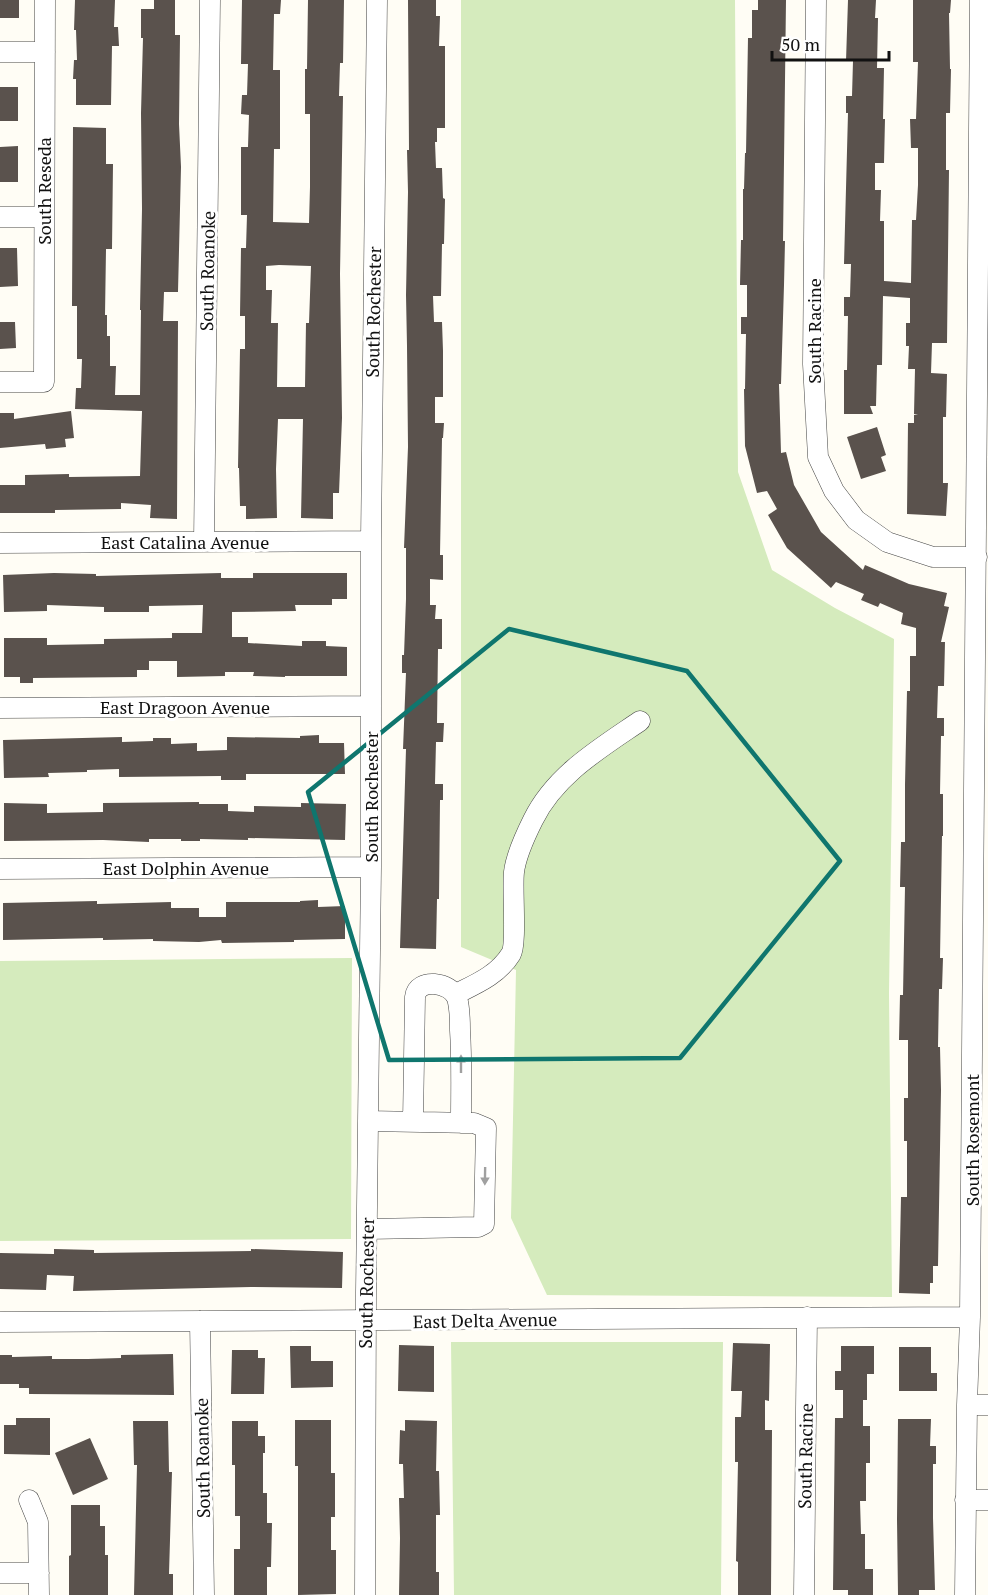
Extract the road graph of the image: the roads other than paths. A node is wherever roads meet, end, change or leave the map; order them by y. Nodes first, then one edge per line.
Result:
1 (45, 0) edge
2 (210, 0) edge
3 (377, 0) edge
4 (816, 0) edge
5 (980, 0) edge
6 (0, 52) edge
7 (45, 52) junction
8 (0, 217) edge
9 (44, 217) junction
10 (0, 382) edge
11 (371, 541) junction
12 (204, 542) junction
13 (0, 543) edge
14 (977, 557) junction
15 (371, 706) junction
16 (0, 708) edge
17 (640, 721) dead end
18 (371, 867) junction
19 (0, 869) edge
20 (456, 994) junction
21 (368, 1121) junction
22 (413, 1122) junction
23 (461, 1123) junction
24 (367, 1229) junction
25 (807, 1317) junction
26 (970, 1317) junction
27 (200, 1321) junction
28 (366, 1321) junction
29 (0, 1322) edge
30 (967, 1405) junction
31 (988, 1405) edge
32 (28, 1500) dead end
33 (966, 1500) junction
34 (988, 1500) edge
35 (0, 1573) edge
36 (39, 1573) junction
37 (39, 1595) edge
38 (204, 1595) edge
39 (365, 1595) edge
40 (804, 1595) edge
41 (965, 1595) edge

1 - 7 street, South Reseda
2 - 12 street, South Roanoke
3 - 11 street, South Rochester
4 - 14 street, South Racine
5 - 14 street, South Rosemont
6 - 7 street
7 - 9 street, South Reseda
8 - 9 street
9 - 10 street, South Reseda
11 - 12 street, East Catalina Avenue
11 - 15 street, South Rochester
12 - 13 street, East Catalina Avenue
14 - 26 street, South Rosemont
15 - 16 street, East Dragoon Avenue
15 - 18 street, South Rochester
17 - 20 street
18 - 19 street, East Dolphin Avenue
18 - 21 street, South Rochester
20 - 22 street
23 -> 20 street
21 - 22 street
21 - 24 street, South Rochester
22 - 23 street
23 -> 24 street
24 - 28 street, South Rochester
25 - 26 street, East Delta Avenue
25 - 28 street, East Delta Avenue
25 - 40 street, South Racine
26 - 30 street, South Rosemont
27 - 28 street, East Delta Avenue
27 - 29 street, East Delta Avenue
27 - 38 street, South Roanoke
28 - 39 street, South Rochester
30 - 31 street
30 - 33 street, South Rosemont
32 - 36 street
33 - 34 street
33 - 41 street, South Rosemont
35 - 36 street
36 - 37 street

